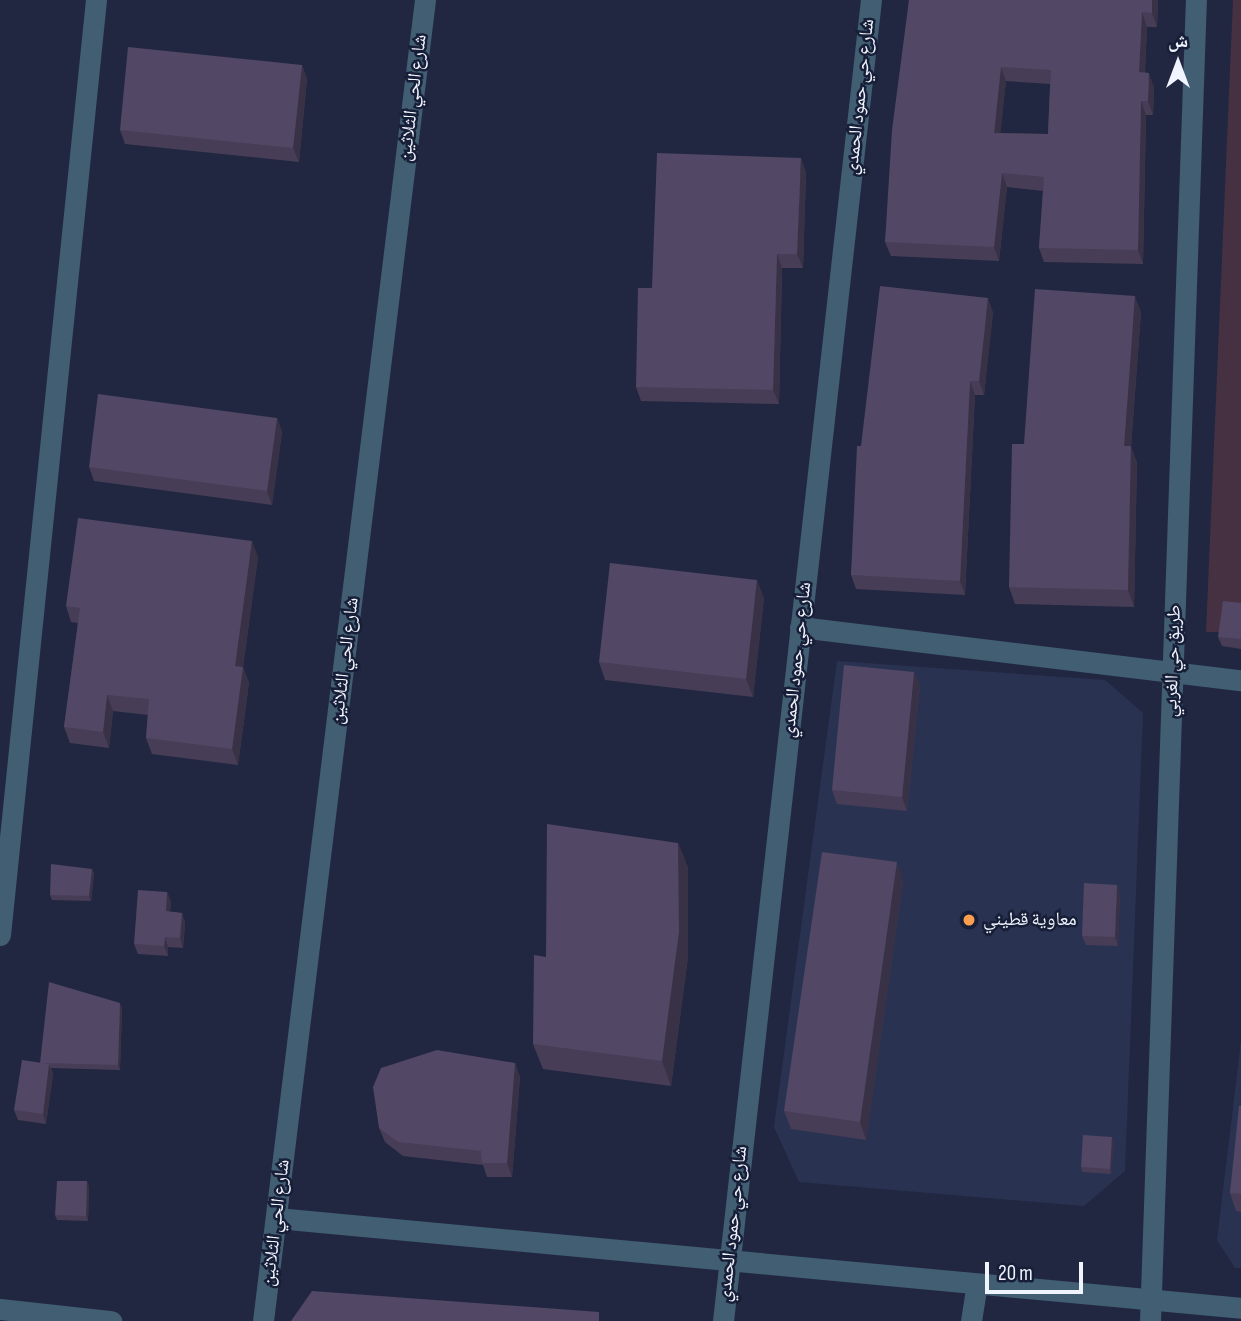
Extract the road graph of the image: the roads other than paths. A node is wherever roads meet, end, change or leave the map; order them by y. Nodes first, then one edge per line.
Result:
1 (96, 0) edge
2 (425, 0) edge
3 (871, 0) edge
4 (1196, 0) edge
5 (800, 627) junction
6 (1172, 670) junction
7 (1241, 681) edge
8 (0, 935) edge
9 (277, 1218) junction
10 (729, 1260) junction
11 (977, 1284) junction
12 (1241, 1308) edge
13 (0, 1309) edge
14 (1150, 1311) edge
15 (111, 1321) edge
16 (263, 1321) edge
17 (723, 1321) edge
18 (971, 1321) edge

1 - 8 street
2 - 9 street, شارع الحي الثلاثين
3 - 5 street, شارع حي حمود الحمدي
4 - 6 street, طريق حي الغربي
5 - 6 street
5 - 10 street, شارع حي حمود الحمدي
6 - 7 street
6 - 14 street, طريق حي الغربي
9 - 10 street
9 - 16 street, شارع الحي الثلاثين
10 - 11 street
10 - 17 street, شارع حي حمود الحمدي
11 - 14 street
11 - 18 street
12 - 14 street
13 - 15 street

